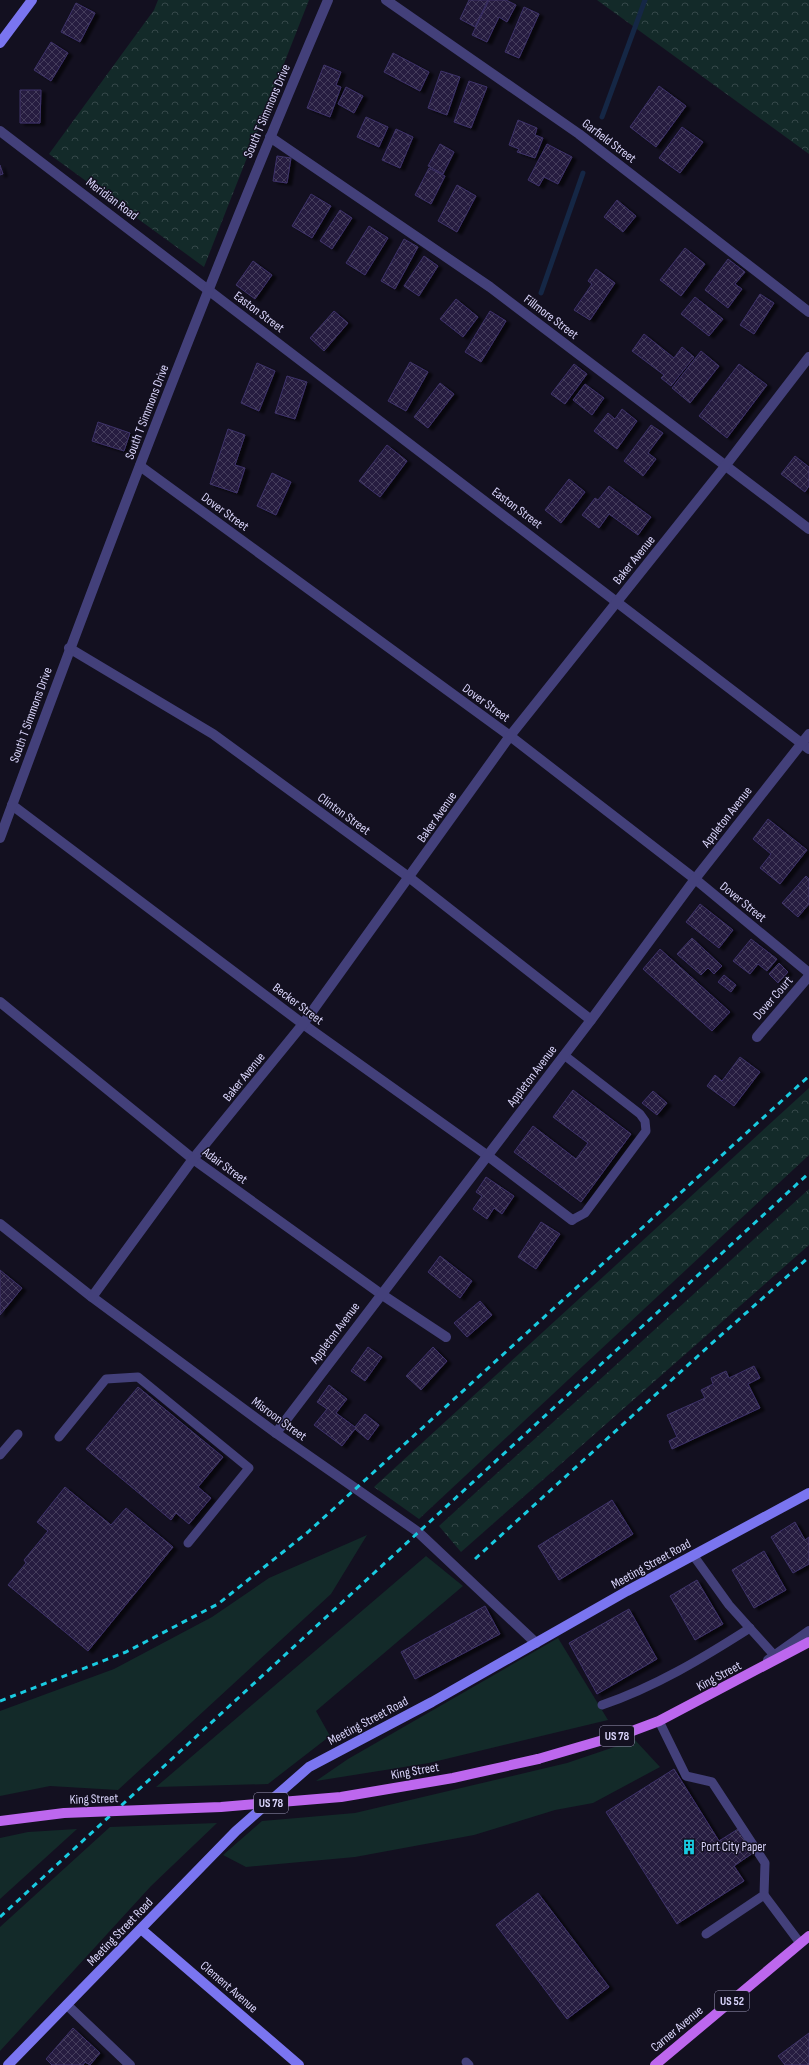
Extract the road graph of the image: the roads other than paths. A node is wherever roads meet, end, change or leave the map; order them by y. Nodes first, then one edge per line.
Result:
1 (32, 0) edge
2 (328, 0) edge
3 (386, 0) edge
4 (0, 43) edge
5 (0, 131) edge
6 (270, 137) junction
7 (208, 289) junction
8 (809, 312) edge
9 (809, 357) edge
10 (726, 465) junction
11 (140, 466) junction
12 (809, 529) edge
13 (617, 602) junction
14 (69, 648) junction
15 (809, 734) edge
16 (510, 736) junction
17 (806, 746) edge
18 (12, 805) junction
19 (0, 838) edge
20 (410, 878) junction
21 (695, 879) junction
22 (809, 973) edge
23 (809, 976) edge
24 (0, 1002) edge
25 (590, 1020) junction
26 (304, 1024) junction
27 (756, 1037) dead end
28 (564, 1055) junction
29 (488, 1156) junction
30 (193, 1160) junction
31 (572, 1220) joint
32 (0, 1224) edge
33 (381, 1294) junction
34 (92, 1297) junction
35 (446, 1337) dead end
36 (276, 1433) junction
37 (18, 1434) dead end
38 (59, 1437) dead end
39 (0, 1455) edge
40 (809, 1493) edge
41 (188, 1543) dead end
42 (693, 1555) junction
43 (750, 1628) junction
44 (809, 1631) edge
45 (809, 1642) edge
46 (536, 1643) junction
47 (774, 1655) junction
48 (692, 1704) junction
49 (602, 1705) dead end
50 (659, 1721) junction
51 (0, 1821) edge
52 (764, 1895) junction
53 (142, 1929) junction
54 (706, 1934) dead end
55 (809, 1936) edge
56 (800, 1943) junction
57 (67, 2005) junction
58 (8, 2065) edge
59 (130, 2065) edge
60 (299, 2065) edge
61 (655, 2065) edge

1 - 4 street
2 - 6 street, South T Simmons Drive
3 - 8 street, Garfield Street
5 - 7 street, Meridian Road
6 - 7 street, South T Simmons Drive
6 - 10 street, Fillmore Street
7 - 11 street, South T Simmons Drive
7 - 13 street, Easton Street
9 - 10 street, Baker Avenue
10 - 12 street, Fillmore Street
10 - 13 street, Baker Avenue
11 - 14 street, South T Simmons Drive
11 - 16 street, Dover Street
13 - 16 street, Baker Avenue
13 - 17 street, Easton Street
14 - 18 street, South T Simmons Drive
14 - 20 street, Clinton Street
15 - 17 street, Appleton Avenue
16 - 20 street, Baker Avenue
16 - 21 street, Dover Street
17 - 21 street, Appleton Avenue
18 - 19 street, South T Simmons Drive
18 - 26 street, Becker Street
20 - 25 street, Clinton Street
20 - 26 street, Baker Avenue
21 - 22 street, Dover Street
21 - 25 street, Appleton Avenue
23 - 27 street, Dover Court
24 - 30 street, Adair Street
25 - 28 street, Appleton Avenue
26 - 29 street, Becker Street
26 - 30 street, Baker Avenue
28 - 29 street, Appleton Avenue
28 - 31 lane
29 - 31 street, Becker Street
29 - 33 street, Appleton Avenue
30 - 33 street, Adair Street
30 - 34 street, Baker Avenue
32 - 34 street, Misroon Street
33 - 35 street, Adair Street
33 - 36 street, Appleton Avenue
34 - 36 street, Misroon Street
36 - 46 street, Misroon Street
37 - 39 lane
38 - 41 lane
40 - 42 street, Meeting Street Road
42 - 43 lane
42 - 46 street, Meeting Street Road
43 - 47 lane
43 - 49 lane
44 - 47 street
45 - 48 main road, King Street / US 78
46 - 53 street, Meeting Street Road
47 - 48 street
48 - 50 main road, King Street / US 78
50 - 51 main road, King Street / US 78, bridge
50 - 52 lane
52 - 54 lane
52 - 56 lane
53 - 57 street, Meeting Street Road
53 - 60 street, Clement Avenue
55 - 56 main road, Carner Avenue / US 52
56 - 61 main road, Carner Avenue / US 52
57 - 58 street, Meeting Street Road
57 - 59 street

